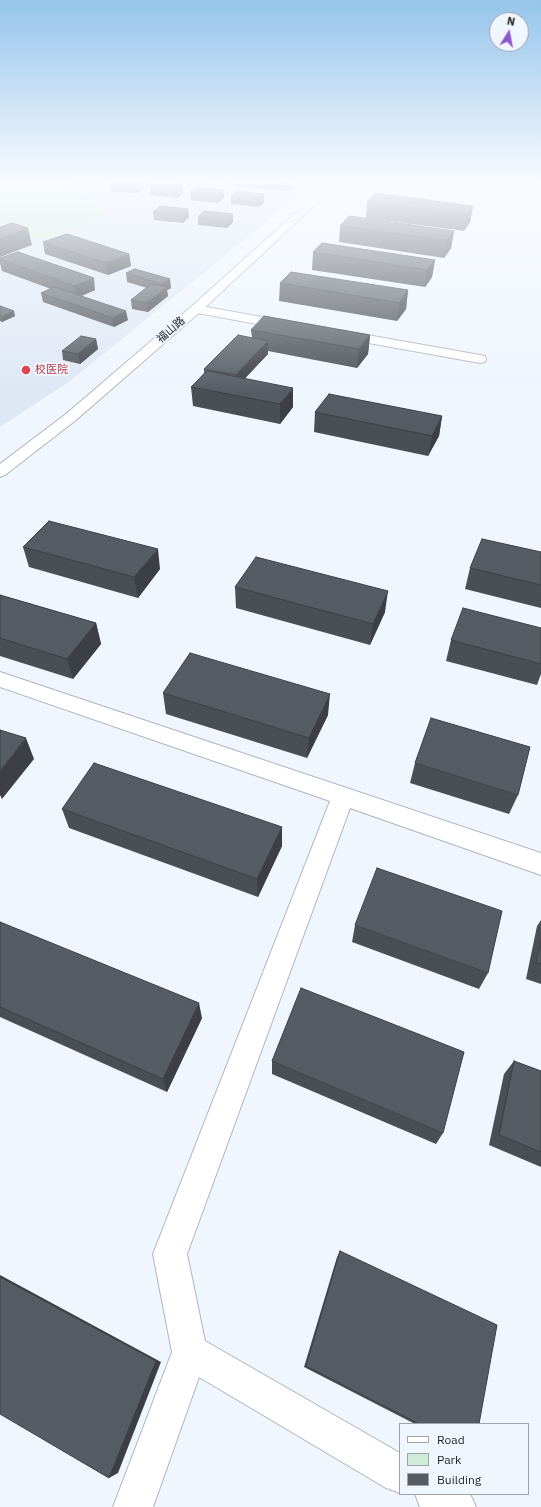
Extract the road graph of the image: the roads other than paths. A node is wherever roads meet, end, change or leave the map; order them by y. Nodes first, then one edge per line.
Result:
1 (258, 252) edge
2 (196, 309) junction
3 (303, 328) edge
4 (326, 332) edge
5 (480, 359) dead end
6 (0, 472) edge
7 (0, 679) edge
8 (343, 797) junction
9 (541, 864) edge
10 (190, 1352) junction
11 (399, 1473) edge
12 (436, 1495) edge
13 (133, 1507) edge
14 (456, 1507) edge

1 - 2 street, 福山路
2 - 3 street
2 - 6 street, 福山路
4 - 5 street
7 - 8 street
8 - 9 street
8 - 10 street
10 - 11 street
10 - 13 street
12 - 14 street

